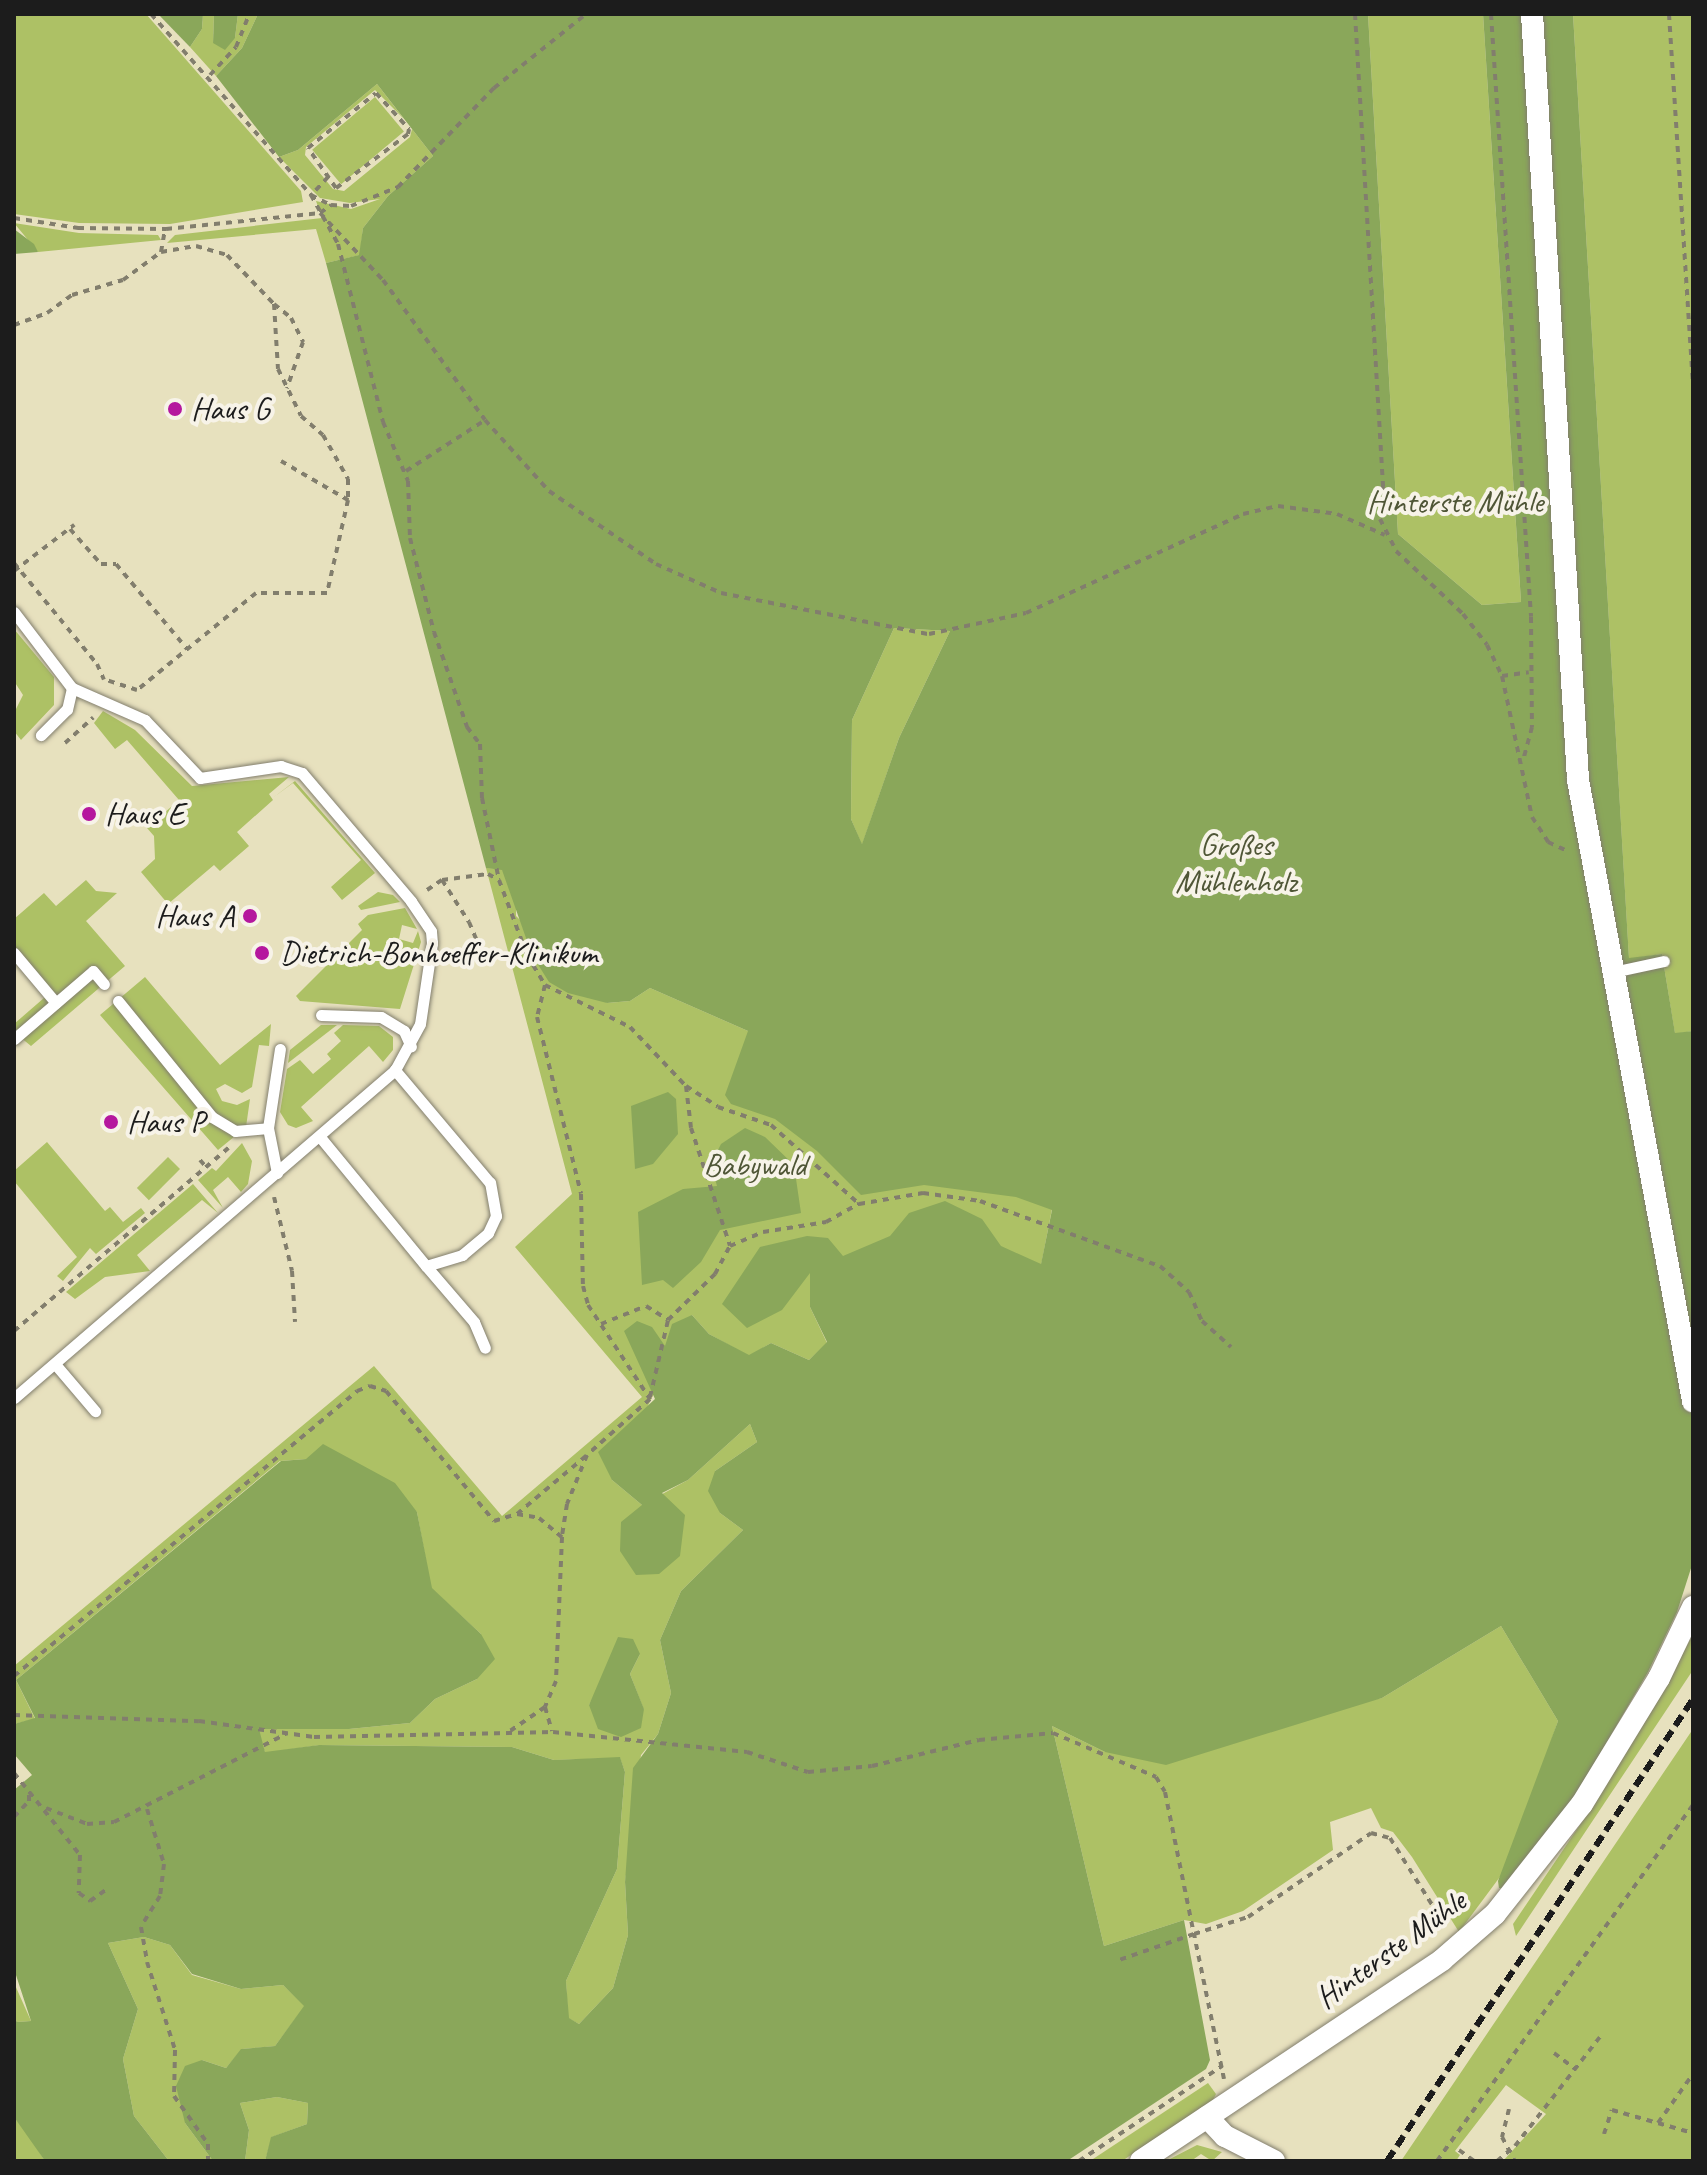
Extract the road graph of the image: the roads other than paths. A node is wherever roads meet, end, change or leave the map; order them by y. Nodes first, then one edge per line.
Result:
1 (1532, 14) edge
2 (14, 612) edge
3 (72, 688) junction
4 (41, 735) dead end
5 (14, 953) edge
6 (1664, 961) dead end
7 (1613, 972) junction
8 (104, 984) dead end
9 (118, 1001) dead end
10 (56, 1003) junction
11 (321, 1015) dead end
12 (14, 1039) edge
13 (411, 1047) junction
14 (280, 1049) dead end
15 (395, 1070) junction
16 (268, 1128) junction
17 (320, 1137) junction
18 (277, 1173) junction
19 (426, 1266) junction
20 (485, 1348) dead end
21 (55, 1364) junction
22 (14, 1398) edge
23 (1693, 1401) edge
24 (95, 1411) dead end
25 (1693, 1607) edge
26 (1207, 2117) junction
27 (1141, 2161) edge
28 (1274, 2161) edge

1 - 7 street
2 - 3 lane
3 - 4 lane
3 - 13 lane
5 - 10 lane
6 - 7 lane
7 - 23 street
8 - 10 lane
9 - 16 lane
10 - 12 lane
11 - 13 lane
13 - 15 lane
14 - 16 lane
15 - 17 lane
15 - 19 lane
16 - 18 lane
17 - 18 lane
17 - 19 lane
18 - 21 lane
19 - 20 lane
21 - 22 lane
21 - 24 lane
25 - 26 street, Hinterste Mühle
26 - 27 street, Hinterste Mühle
26 - 28 street

